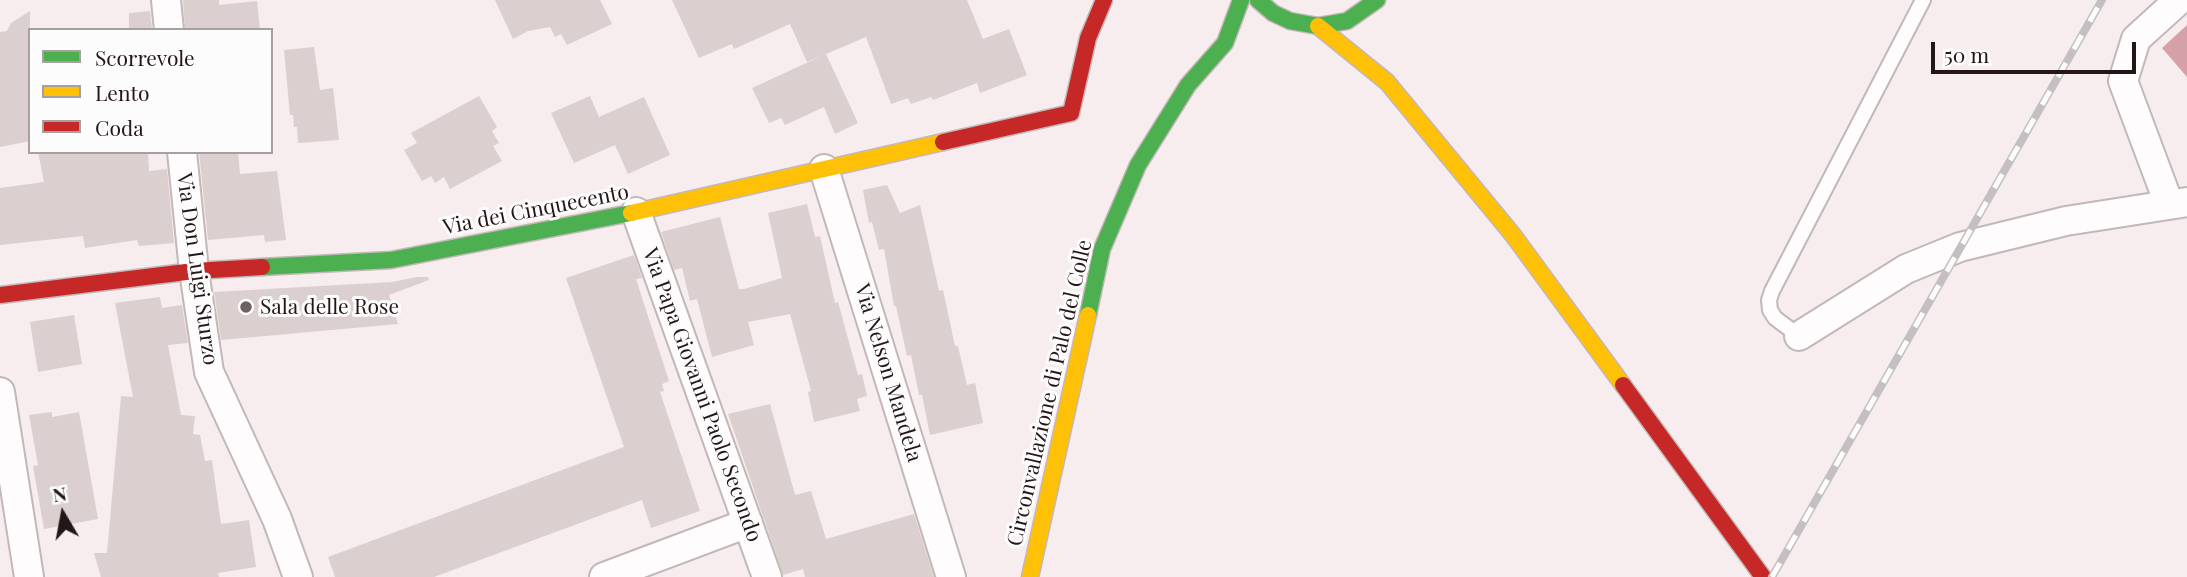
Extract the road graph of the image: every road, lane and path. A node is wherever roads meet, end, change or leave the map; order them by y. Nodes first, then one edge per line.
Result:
1 (166, 0) edge
2 (1087, 0) edge
3 (1104, 0) edge
4 (1241, 0) edge
5 (1258, 0) edge
6 (1923, 0) edge
7 (2179, 0) edge
8 (1374, 8) edge
9 (1290, 21) junction
10 (1318, 26) junction
11 (169, 28) edge
12 (1088, 38) junction
13 (1225, 43) junction
14 (1382, 56) dead end
15 (1387, 82) junction
16 (181, 154) edge
17 (824, 169) junction
18 (2178, 203) edge
19 (636, 212) junction
20 (194, 271) junction
21 (0, 295) edge
22 (1799, 336) joint
23 (0, 392) edge
24 (7, 486) edge
25 (748, 523) junction
26 (29, 577) edge
27 (298, 577) edge
28 (604, 577) edge
29 (767, 577) edge
30 (951, 577) edge
31 (1030, 577) edge
32 (1763, 577) edge

1 - 11 street
2 - 12 street
3 - 12 street
4 - 13 street
5 - 9 street
6 - 22 lane
7 - 18 street
8 - 10 street
9 - 10 street
9 - 13 street
10 - 15 street
12 - 17 street, Via dei Cinquecento
13 - 31 street, Circonvallazione di Palo del Colle
14 - 15 street
15 - 32 street
16 - 20 street, Via Don Luigi Sturzo
17 - 19 street, Via dei Cinquecento
17 - 30 street, Via Nelson Mandela
18 - 22 street
19 - 20 street, Via dei Cinquecento
19 - 25 street, Via Papa Giovanni Paolo Secondo
20 - 21 street, Via dei Cinquecento
20 - 27 street, Via Don Luigi Sturzo
23 - 24 street
24 - 26 street
25 - 28 street
25 - 29 street, Via Papa Giovanni Paolo Secondo

